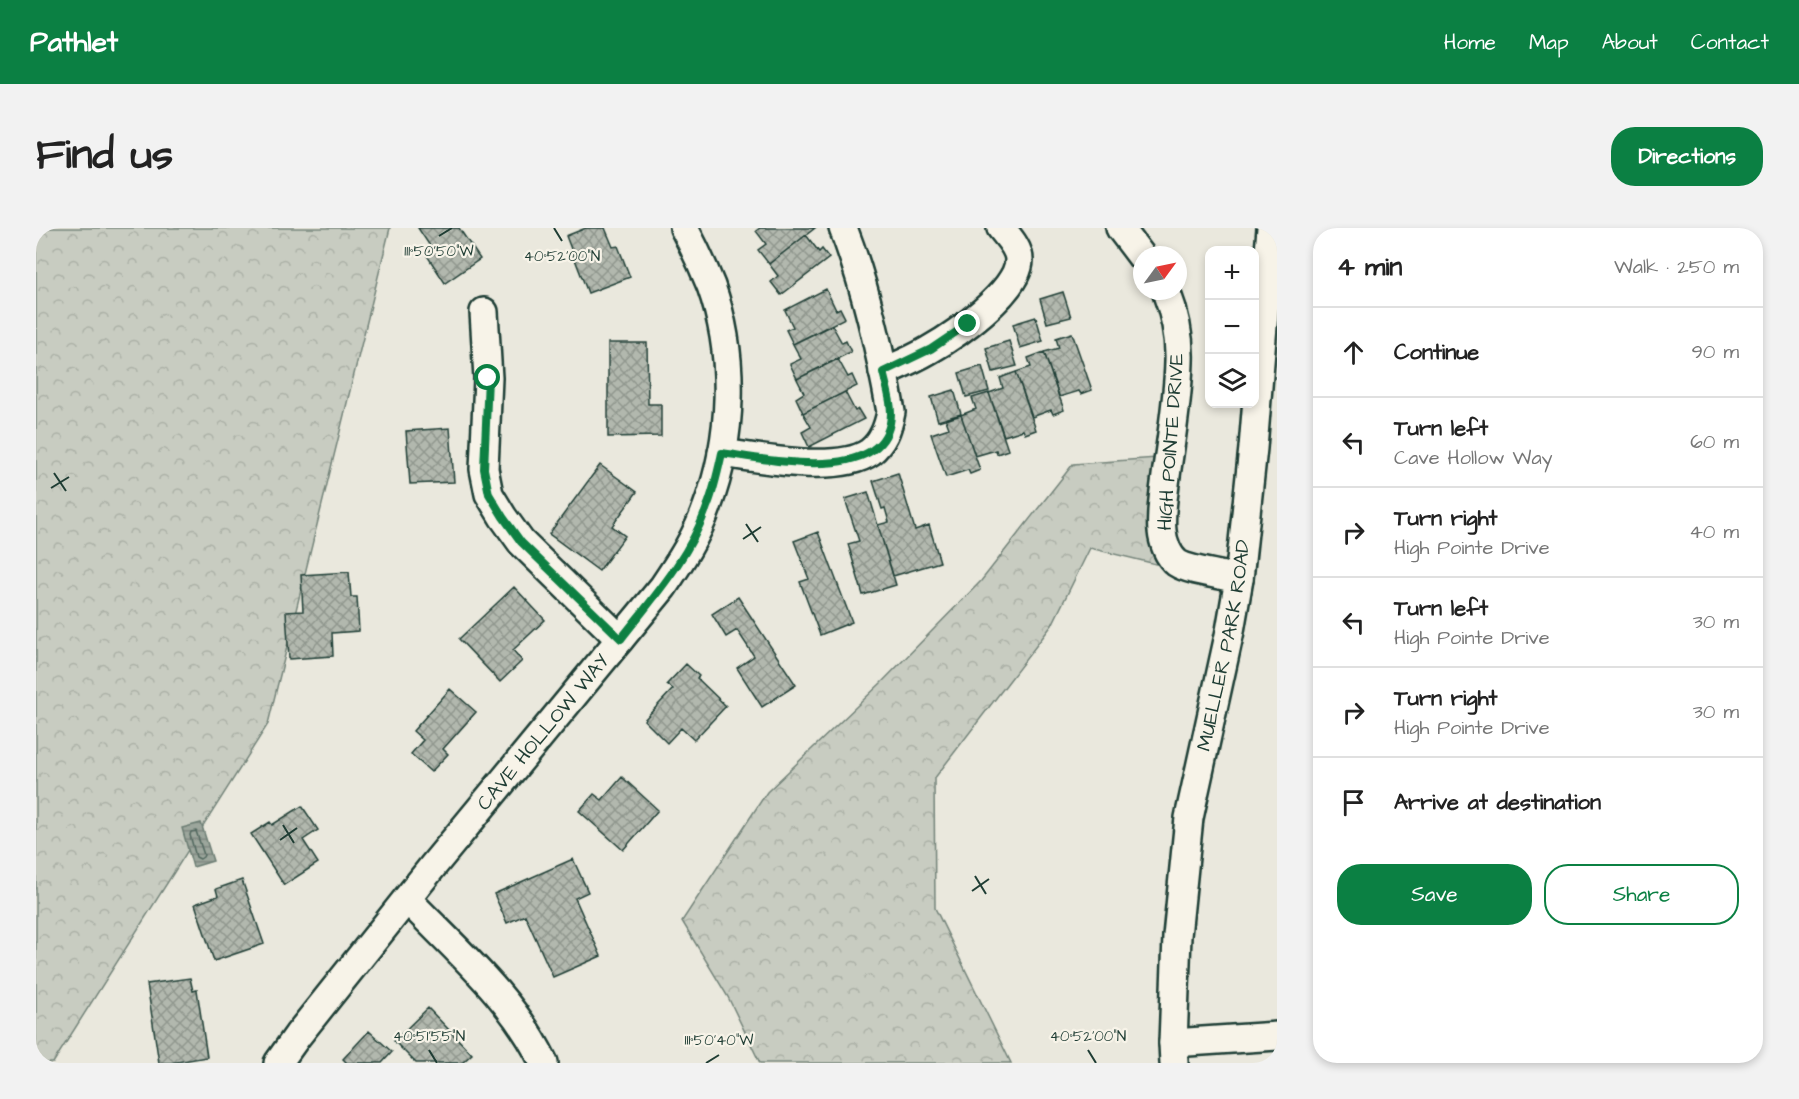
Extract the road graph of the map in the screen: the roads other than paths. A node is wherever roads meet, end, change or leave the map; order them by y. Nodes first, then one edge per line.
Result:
1 (684, 228) edge
2 (843, 228) edge
3 (1001, 228) edge
4 (1120, 228) edge
5 (1271, 228) edge
6 (1134, 246) edge
7 (1170, 300) edge
8 (484, 312) dead end
9 (883, 372) junction
10 (722, 453) junction
11 (1239, 579) junction
12 (621, 639) junction
13 (407, 899) junction
14 (1277, 1036) edge
15 (1174, 1053) edge
16 (278, 1063) edge
17 (544, 1063) edge

1 - 10 street, CAVE HOLLOW WAY
2 - 9 street
3 - 9 street
4 - 6 street
5 - 11 street, MUELLER PARK ROAD
7 - 11 street, HIGH POINTE DRIVE
8 - 12 street
9 - 10 street
10 - 12 street, CAVE HOLLOW WAY
11 - 15 street, MUELLER PARK ROAD
12 - 13 street, CAVE HOLLOW WAY
13 - 16 street, CAVE HOLLOW WAY
13 - 17 street
14 - 15 street

